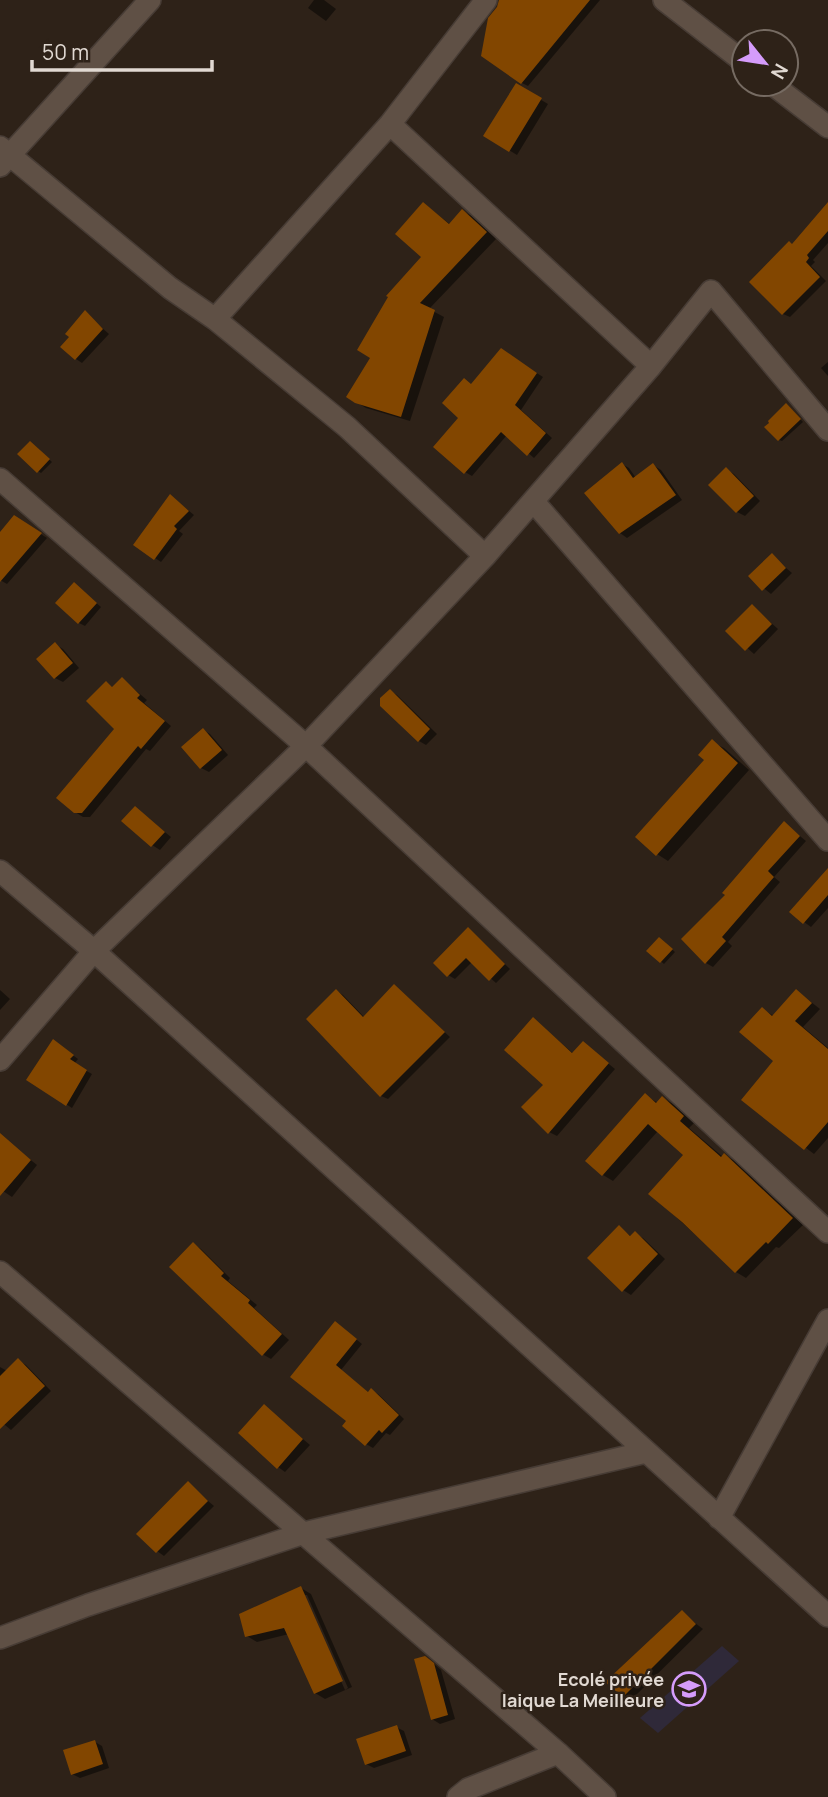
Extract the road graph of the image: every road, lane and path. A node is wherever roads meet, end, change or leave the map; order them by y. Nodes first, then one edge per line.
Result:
1 (150, 0) edge
2 (486, 0) edge
3 (664, 0) edge
4 (730, 51) edge
5 (790, 98) edge
6 (390, 124) junction
7 (828, 127) edge
8 (3, 157) edge
9 (215, 319) junction
10 (651, 366) junction
11 (828, 430) edge
12 (0, 479) edge
13 (533, 501) junction
14 (485, 556) junction
15 (306, 746) junction
16 (828, 840) edge
17 (0, 871) edge
18 (94, 951) junction
19 (0, 1060) edge
20 (828, 1231) edge
21 (0, 1272) edge
22 (828, 1320) edge
23 (646, 1452) junction
24 (719, 1518) junction
25 (303, 1534) junction
26 (828, 1616) edge
27 (0, 1638) edge
28 (558, 1753) junction
29 (458, 1797) edge
30 (605, 1797) edge

1 - 8 street
2 - 6 street
3 - 4 street
5 - 7 street
6 - 9 street
6 - 10 street
8 - 9 street
9 - 14 street
10 - 11 street
10 - 13 street
12 - 15 street
13 - 14 street
13 - 16 street
14 - 15 street
15 - 18 street
15 - 20 street
17 - 18 street
18 - 19 street
18 - 23 street
21 - 25 street
22 - 24 street
23 - 24 street
23 - 25 street
24 - 26 street
25 - 27 street
25 - 28 street
28 - 29 street
28 - 30 street

